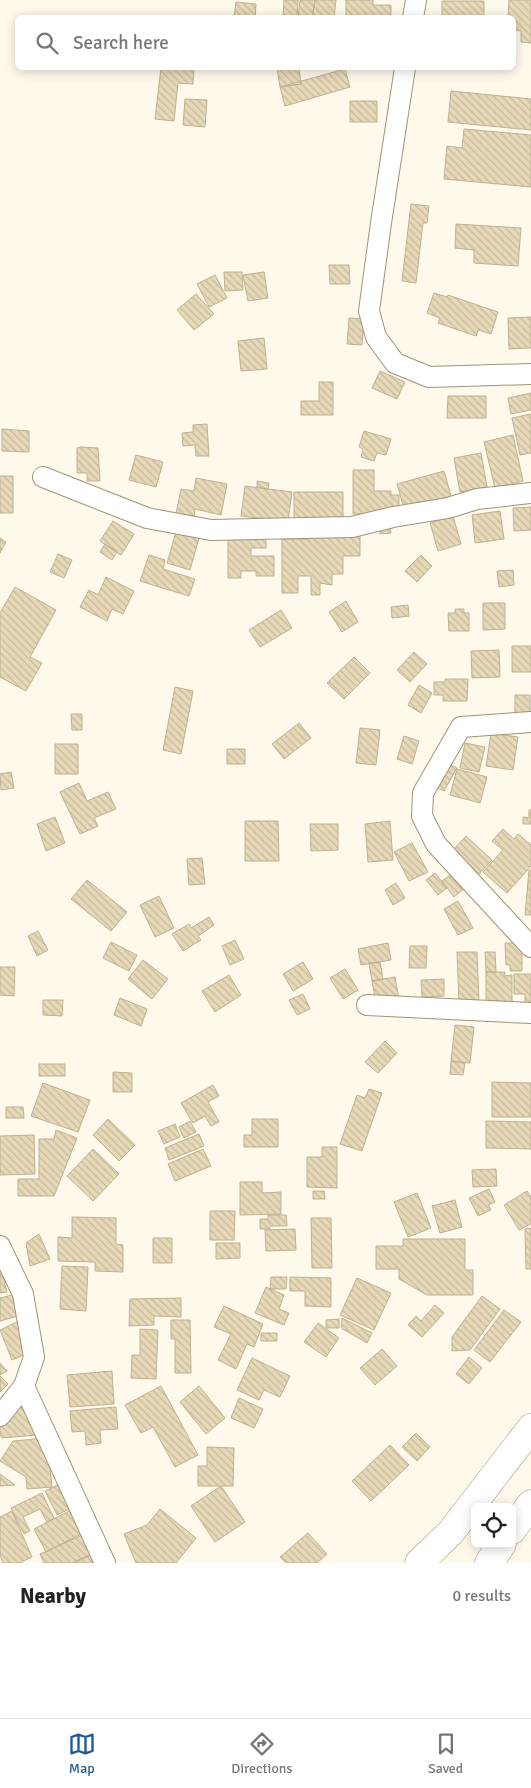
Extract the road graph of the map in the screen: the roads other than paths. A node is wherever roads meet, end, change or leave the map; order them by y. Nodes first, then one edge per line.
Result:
1 (416, 0) edge
2 (414, 15) edge
3 (405, 70) edge
4 (531, 374) edge
5 (43, 477) dead end
6 (531, 493) edge
7 (531, 722) edge
8 (531, 947) edge
9 (367, 1005) dead end
10 (531, 1013) edge
11 (0, 1246) edge
12 (24, 1386) junction
13 (0, 1416) edge
14 (531, 1428) edge
15 (531, 1504) edge
16 (516, 1525) edge
17 (499, 1548) edge
18 (105, 1563) edge
19 (419, 1563) edge
20 (489, 1563) edge

1 - 2 street
3 - 4 street
5 - 6 street
7 - 8 street
9 - 10 street
11 - 12 street
12 - 13 street
12 - 18 street
14 - 19 highway
15 - 16 highway
17 - 20 highway

